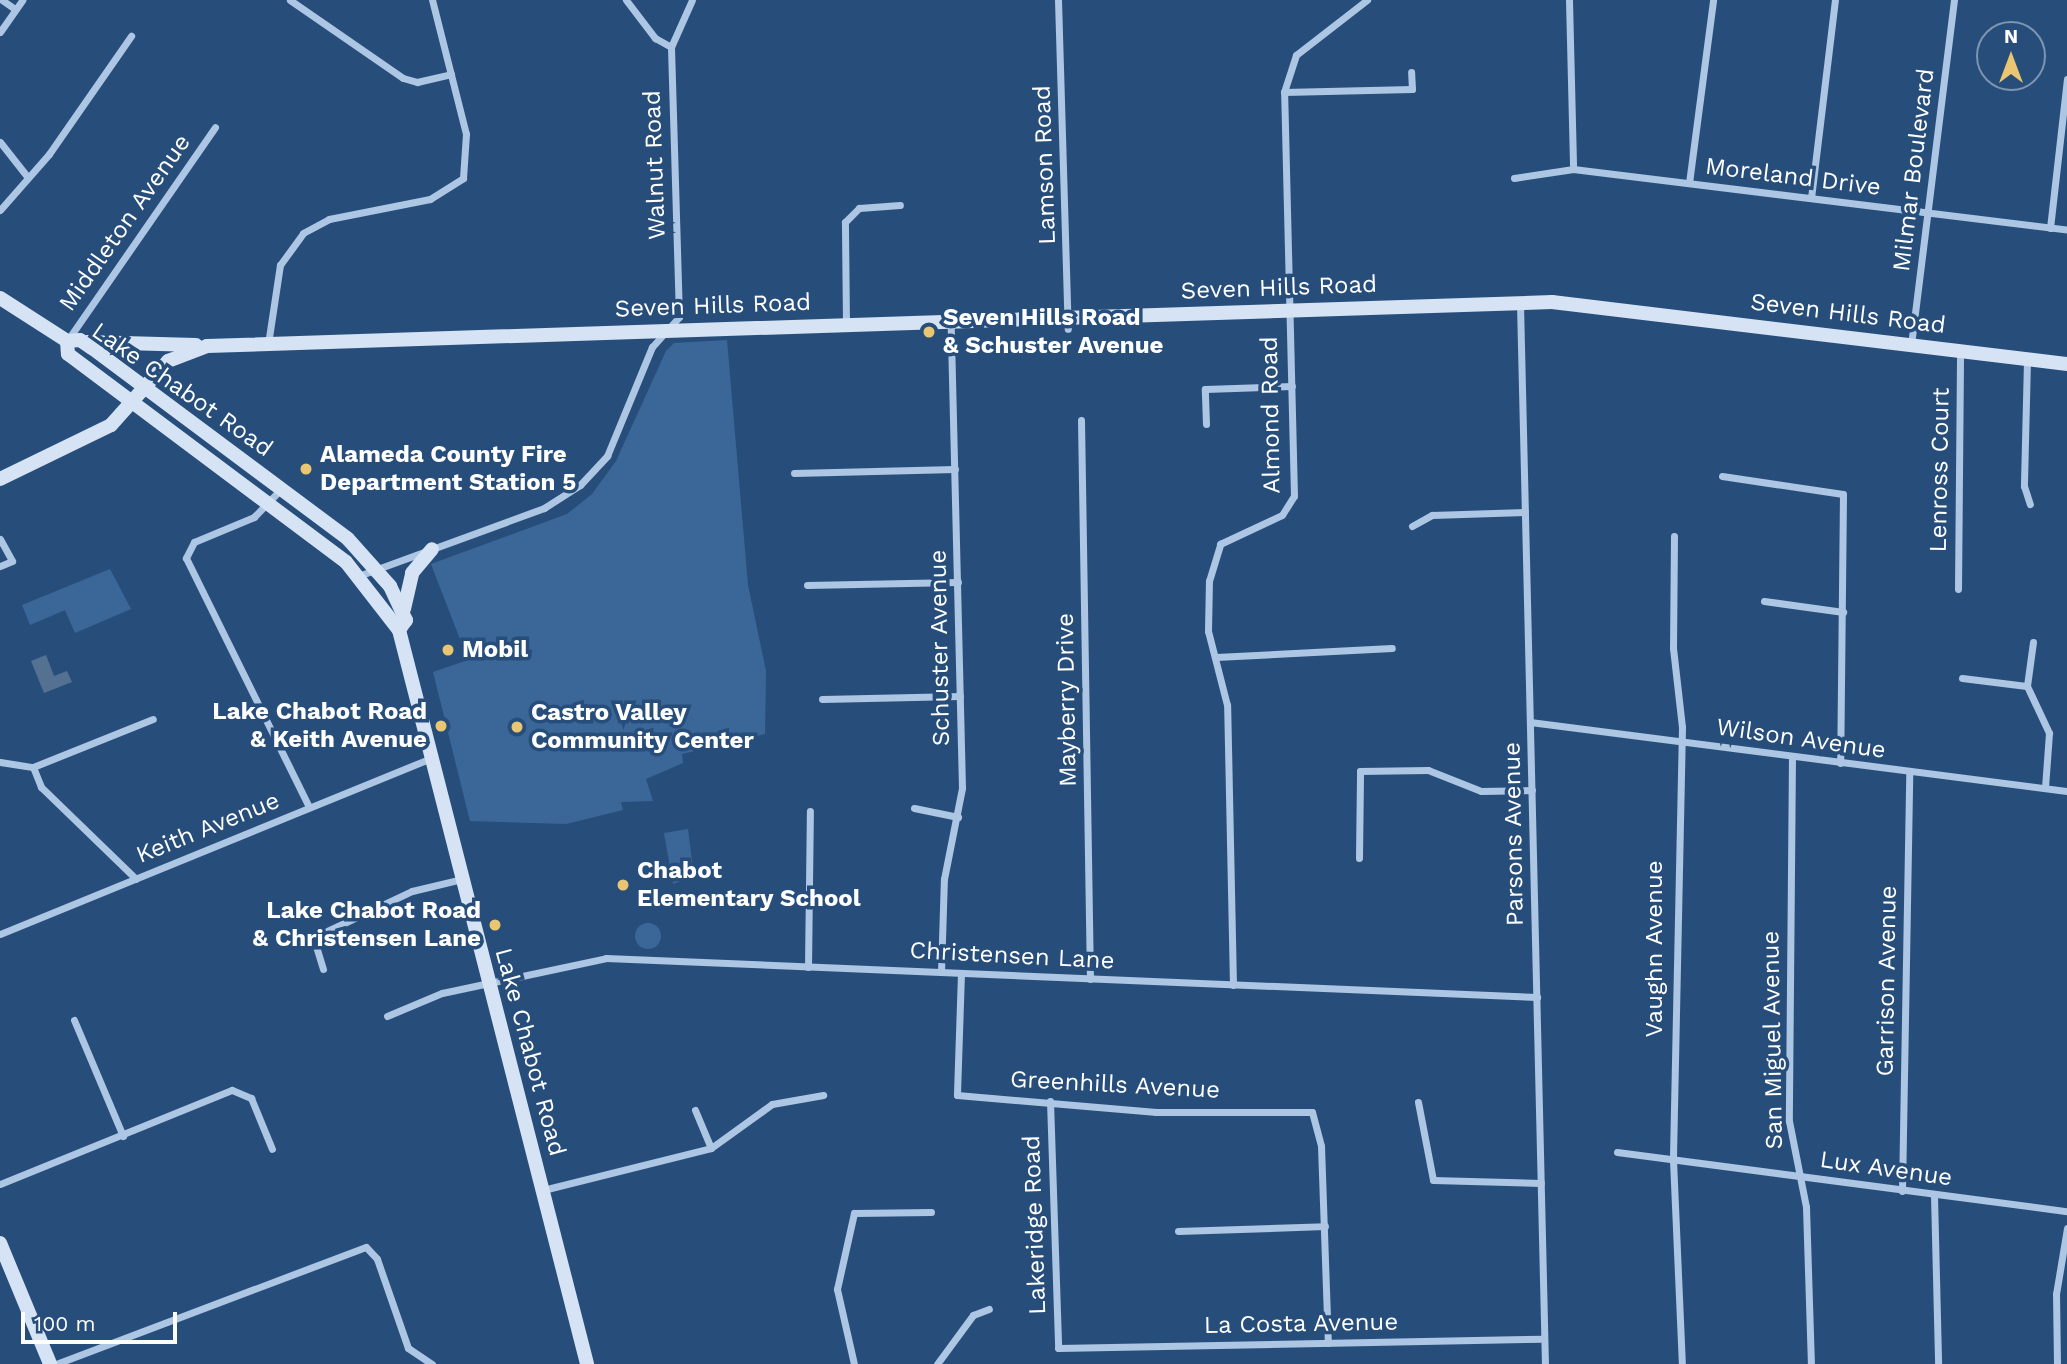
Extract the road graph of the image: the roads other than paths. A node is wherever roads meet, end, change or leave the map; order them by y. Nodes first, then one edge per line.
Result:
1 (2, 0) edge
2 (22, 0) edge
3 (290, 0) edge
4 (432, 0) edge
5 (626, 0) edge
6 (692, 0) edge
7 (1058, 0) edge
8 (1367, 0) edge
9 (1569, 0) edge
10 (1713, 0) edge
11 (1835, 0) edge
12 (1954, 0) edge
13 (15, 9) junction
14 (0, 32) edge
15 (131, 36) dead end
16 (671, 47) junction
17 (1411, 72) dead end
18 (451, 74) junction
19 (2067, 79) edge
20 (1284, 92) junction
21 (215, 127) dead end
22 (0, 142) edge
23 (1573, 169) junction
24 (26, 175) junction
25 (1514, 178) dead end
26 (1689, 183) junction
27 (1811, 198) junction
28 (900, 205) dead end
29 (0, 210) edge
30 (1928, 213) junction
31 (2050, 228) junction
32 (2067, 230) edge
33 (0, 298) edge
34 (1520, 303) junction
35 (1289, 310) junction
36 (951, 322) junction
37 (1068, 323) junction
38 (846, 325) junction
39 (669, 331) junction
40 (73, 340) junction
41 (268, 344) junction
42 (1911, 345) junction
43 (207, 346) junction
44 (1960, 351) junction
45 (2026, 359) junction
46 (2067, 364) edge
47 (1292, 386) junction
48 (146, 388) junction
49 (135, 402) junction
50 (1081, 420) dead end
51 (1206, 424) dead end
52 (955, 469) junction
53 (794, 473) dead end
54 (1721, 476) dead end
55 (0, 480) edge
56 (281, 489) junction
57 (271, 503) junction
58 (2030, 504) dead end
59 (1525, 512) junction
60 (1412, 526) dead end
61 (1674, 536) dead end
62 (0, 540) edge
63 (432, 549) junction
64 (0, 566) edge
65 (376, 568) junction
66 (361, 575) junction
67 (958, 582) junction
68 (807, 585) dead end
69 (1958, 589) dead end
70 (1764, 601) dead end
71 (1843, 612) junction
72 (404, 614) junction
73 (399, 630) junction
74 (2033, 642) dead end
75 (1392, 648) dead end
76 (1216, 657) junction
77 (1962, 678) dead end
78 (2027, 686) junction
79 (960, 696) junction
80 (822, 699) dead end
81 (153, 719) dead end
82 (1531, 722) junction
83 (1678, 742) junction
84 (1792, 757) junction
85 (431, 758) junction
86 (0, 762) edge
87 (1840, 763) junction
88 (33, 767) junction
89 (1909, 772) junction
90 (2045, 787) junction
91 (1532, 790) junction
92 (2067, 791) edge
93 (309, 807) junction
94 (914, 808) dead end
95 (810, 811) dead end
96 (958, 817) junction
97 (1359, 858) dead end
98 (136, 879) junction
99 (462, 879) junction
100 (0, 934) edge
101 (808, 967) junction
102 (323, 969) dead end
103 (941, 972) junction
104 (961, 973) junction
105 (1090, 979) junction
106 (489, 985) junction
107 (1233, 985) junction
108 (1536, 997) junction
109 (387, 1016) dead end
110 (74, 1020) dead end
111 (823, 1095) dead end
112 (1049, 1101) junction
113 (1418, 1102) dead end
114 (695, 1110) dead end
115 (122, 1136) junction
116 (711, 1148) junction
117 (272, 1149) dead end
118 (1617, 1152) dead end
119 (1673, 1160) junction
120 (1798, 1177) junction
121 (1541, 1183) junction
122 (0, 1184) edge
123 (542, 1190) junction
124 (1902, 1191) junction
125 (1934, 1195) junction
126 (2067, 1211) edge
127 (931, 1212) dead end
128 (1325, 1226) junction
129 (2067, 1228) edge
130 (1178, 1231) dead end
131 (0, 1243) edge
132 (989, 1309) dead end
133 (1544, 1339) junction
134 (1328, 1343) junction
135 (1058, 1348) joint
136 (50, 1364) edge
137 (56, 1364) edge
138 (432, 1364) edge
139 (587, 1364) edge
140 (854, 1364) edge
141 (937, 1364) edge
142 (1545, 1364) edge
143 (1682, 1364) edge
144 (1811, 1364) edge
145 (1938, 1364) edge
146 (2057, 1364) edge

1 - 13 street
2 - 13 street
3 - 18 street
4 - 18 street
5 - 16 street
6 - 16 street, Walnut Road
7 - 37 street, Lamson Road
8 - 20 street, Almond Road
9 - 23 street
10 - 26 street
11 - 27 street
12 - 30 street, Milmar Boulevard
13 - 14 street
15 - 24 street
16 - 39 street, Walnut Road
17 - 20 street
18 - 41 street
19 - 31 street
20 - 35 street, Almond Road
21 - 40 street, Middleton Avenue
22 - 24 street
23 - 25 street, Moreland Drive
23 - 26 street, Moreland Drive
24 - 29 street
26 - 27 street, Moreland Drive
27 - 30 street, Moreland Drive
28 - 38 street
30 - 31 street, Moreland Drive
30 - 42 street, Milmar Boulevard
31 - 32 street, Moreland Drive
33 - 40 street, Lake Chabot Road
34 - 35 street, Seven Hills Road
34 - 42 street, Seven Hills Road
34 - 59 street, Parsons Avenue
35 - 37 street, Seven Hills Road
35 - 47 street, Almond Road
36 - 37 street, Seven Hills Road
36 - 38 street, Seven Hills Road
36 - 52 street, Schuster Avenue
38 - 39 street, Seven Hills Road
39 - 41 street, Seven Hills Road
39 - 63 street
40 - 43 street
40 - 48 street, Lake Chabot Road
40 - 49 street, Lake Chabot Road
41 - 43 street, Seven Hills Road
42 - 44 street, Seven Hills Road
43 - 48 street, Seven Hills Road
44 - 45 street, Seven Hills Road
44 - 69 street, Lenross Court
45 - 46 street, Seven Hills Road
45 - 58 street
47 - 51 street
47 - 76 street, Almond Road
48 - 49 street, Seven Hills Road
48 - 56 street, Lake Chabot Road
49 - 55 street, Seven Hills Road
49 - 57 street, Lake Chabot Road
50 - 105 street, Mayberry Drive
52 - 53 street
52 - 67 street, Schuster Avenue
54 - 71 street
56 - 57 street
56 - 65 street, Lake Chabot Road
57 - 66 street, Lake Chabot Road
57 - 93 street
59 - 60 street
59 - 82 street, Parsons Avenue
61 - 83 street, Vaughn Avenue
62 - 64 street
63 - 65 street
63 - 72 street
65 - 66 street
65 - 72 street, Lake Chabot Road
66 - 73 street, Lake Chabot Road
67 - 68 street
67 - 79 street, Schuster Avenue
70 - 71 street
71 - 87 street
72 - 73 street
73 - 85 street, Lake Chabot Road
74 - 78 street
75 - 76 street
76 - 107 street, Almond Road
77 - 78 street
78 - 90 street
79 - 80 street
79 - 96 street, Schuster Avenue
81 - 88 street
82 - 83 street, Wilson Avenue
82 - 91 street, Parsons Avenue
83 - 84 street, Wilson Avenue
83 - 119 street, Vaughn Avenue
84 - 87 street, Wilson Avenue
84 - 120 street, San Miguel Avenue
85 - 93 street, Keith Avenue
85 - 99 street, Lake Chabot Road
86 - 88 street
87 - 89 street, Wilson Avenue
88 - 98 street
89 - 90 street, Wilson Avenue
89 - 124 street, Garrison Avenue
90 - 92 street, Wilson Avenue
91 - 97 street
91 - 108 street, Parsons Avenue
93 - 98 street, Keith Avenue
94 - 96 street
95 - 101 street
96 - 103 street, Schuster Avenue
98 - 100 street, Keith Avenue
99 - 102 street
99 - 106 street, Lake Chabot Road
101 - 103 street, Christensen Lane
101 - 106 street, Christensen Lane
103 - 104 street, Christensen Lane
104 - 105 street, Christensen Lane
104 - 112 street, Greenhills Avenue
105 - 107 street, Christensen Lane
106 - 109 street, Christensen Lane
106 - 123 street, Lake Chabot Road
107 - 108 street, Christensen Lane
108 - 121 street, Parsons Avenue
110 - 115 street
111 - 116 street
112 - 128 street, Greenhills Avenue
112 - 135 street, Lakeridge Road
113 - 121 street
114 - 116 street
115 - 117 street
115 - 122 street
116 - 123 street
118 - 119 street, Lux Avenue
119 - 120 street, Lux Avenue
119 - 143 street, Vaughn Avenue
120 - 124 street, Lux Avenue
120 - 144 street, San Miguel Avenue
121 - 133 street, Parsons Avenue
123 - 139 street, Lake Chabot Road
124 - 125 street, Lux Avenue
125 - 126 street, Lux Avenue
125 - 145 street
127 - 140 street
128 - 130 street
128 - 134 street
129 - 146 street
131 - 136 street
132 - 141 street
133 - 134 street, La Costa Avenue
133 - 142 street, Parsons Avenue
134 - 135 street, La Costa Avenue
137 - 138 street

